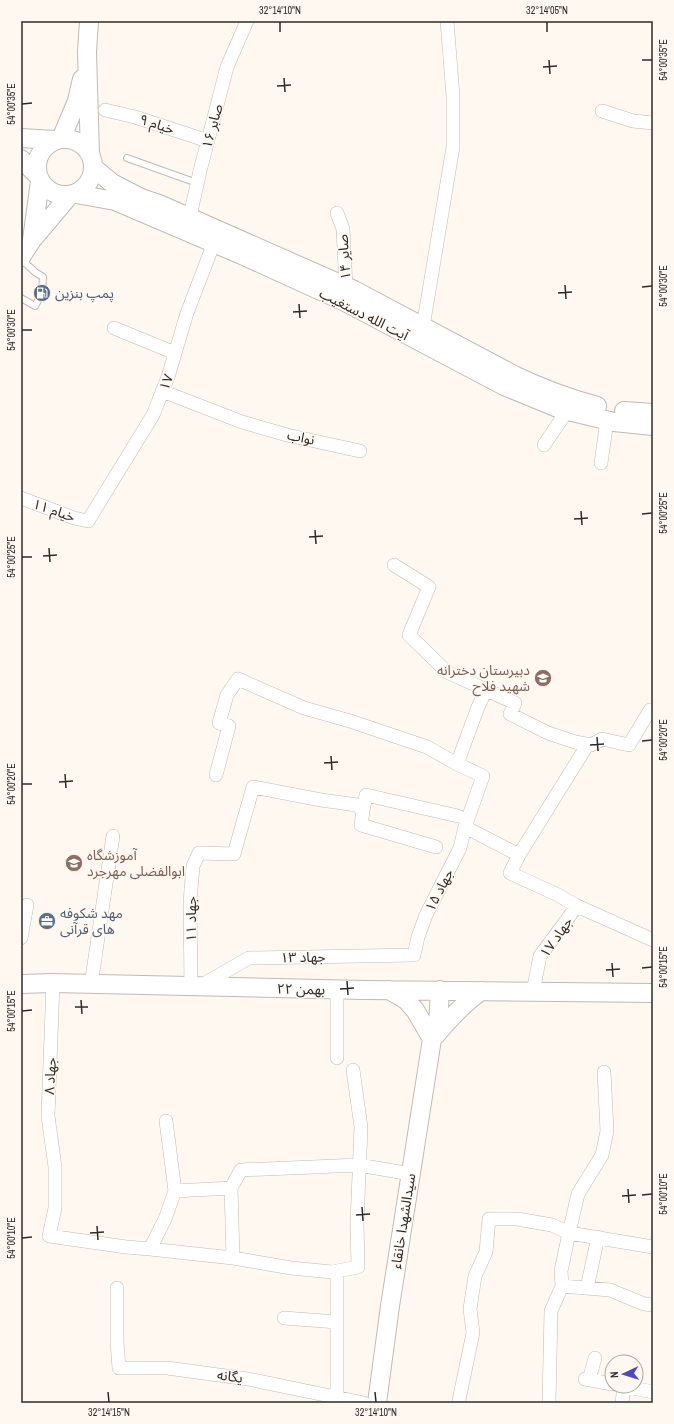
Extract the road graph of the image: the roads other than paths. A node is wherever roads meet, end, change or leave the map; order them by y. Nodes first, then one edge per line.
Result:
1 (89, 21) edge
2 (447, 21) edge
3 (243, 22) edge
4 (87, 52) junction
5 (105, 110) dead end
6 (602, 111) dead end
7 (653, 123) edge
8 (21, 138) edge
9 (58, 140) junction
10 (208, 141) junction
11 (127, 158) dead end
12 (21, 159) edge
13 (92, 161) junction
14 (39, 178) junction
15 (197, 183) junction
16 (73, 195) junction
17 (337, 213) dead end
18 (188, 225) junction
19 (217, 237) junction
20 (32, 240) junction
21 (21, 258) edge
22 (344, 293) junction
23 (21, 298) edge
24 (114, 328) dead end
25 (420, 334) junction
26 (175, 353) junction
27 (162, 391) junction
28 (568, 411) junction
29 (653, 413) edge
30 (607, 420) junction
31 (653, 426) edge
32 (544, 445) dead end
33 (360, 451) dead end
34 (601, 462) dead end
35 (21, 498) edge
36 (88, 521) joint
37 (394, 565) dead end
38 (486, 690) junction
39 (653, 710) edge
40 (588, 744) junction
41 (457, 764) junction
42 (216, 775) dead end
43 (363, 811) junction
44 (458, 816) dead end
45 (465, 827) junction
46 (113, 836) dead end
47 (436, 847) dead end
48 (518, 855) junction
49 (28, 905) dead end
50 (577, 906) junction
51 (21, 938) edge
52 (653, 940) edge
53 (414, 955) joint
54 (53, 983) junction
55 (21, 984) edge
56 (90, 985) junction
57 (196, 986) junction
58 (338, 989) junction
59 (388, 990) junction
60 (436, 990) junction
61 (481, 991) junction
62 (533, 992) junction
63 (653, 993) edge
64 (432, 1039) junction
65 (337, 1058) dead end
66 (353, 1070) dead end
67 (604, 1072) dead end
68 (166, 1121) dead end
69 (359, 1166) junction
70 (411, 1174) junction
71 (231, 1188) junction
72 (175, 1191) junction
73 (569, 1233) junction
74 (598, 1237) junction
75 (653, 1247) edge
76 (150, 1249) junction
77 (233, 1258) junction
78 (337, 1271) junction
79 (562, 1286) junction
80 (117, 1288) dead end
81 (587, 1288) junction
82 (653, 1306) edge
83 (284, 1318) dead end
84 (337, 1322) junction
85 (595, 1358) dead end
86 (604, 1383) edge
87 (329, 1399) edge
88 (364, 1403) edge
89 (378, 1403) edge
90 (459, 1403) edge
91 (549, 1403) edge

1 - 4 main road
2 - 25 street
3 - 10 street, صابر ۱۶
4 - 9 main road
4 - 13 main road
5 - 10 street, خیام ۹
6 - 7 street
8 - 9 main road
9 - 13 main road
9 - 14 main road
10 - 15 street, صابر ۱۶
11 - 15 lane
12 - 14 main road
13 - 16 main road
13 - 18 main road, آیت الله دستغیب
14 - 16 main road
14 - 20 main road
15 - 18 street, صابر ۱۶
16 - 18 main road, آیت الله دستغیب
16 - 20 main road
17 - 22 street, صایر ۱۴
18 - 19 main road, آیت الله دستغیب
19 - 22 main road, آیت الله دستغیب
19 - 26 street, ۱۷
20 - 21 main road
21 - 23 lane
22 - 25 main road, آیت الله دستغیب
24 - 26 street
25 - 28 main road, آیت الله دستغیب
25 - 29 main road, آیت الله دستغیب
26 - 27 street, ۱۷
27 - 33 street, نواب
27 - 36 street, ۱۷
28 - 30 main road, آیت الله دستغیب
28 - 32 street
30 - 31 main road, آیت الله دستغیب
30 - 34 street
35 - 36 street, خیام ۱۱
37 - 38 street
38 - 40 street
38 - 41 street
39 - 40 street
40 - 48 street
41 - 42 street
41 - 45 street, جهاد ۱۵
43 - 44 street
43 - 47 street
43 - 57 street, جهاد ۱۱
45 - 48 street
45 - 53 street, جهاد ۱۵
46 - 56 street
48 - 50 street
49 - 51 street
50 - 52 street
50 - 62 street, جهاد ۱۷
53 - 57 street, جهاد ۱۳
54 - 55 main road, ۲۲ بهمن
54 - 56 main road, ۲۲ بهمن
54 - 76 street, جهاد ۸
56 - 57 main road, ۲۲ بهمن
57 - 58 main road, ۲۲ بهمن
58 - 59 main road, ۲۲ بهمن
58 - 65 street
59 - 60 main road, ۲۲ بهمن
59 - 64 main road
60 - 61 main road, ۲۲ بهمن
60 - 64 main road
61 - 62 main road, ۲۲ بهمن
61 - 64 main road
62 - 63 main road, ۲۲ بهمن
64 - 70 main road, سیدالشهدا خانقاء
66 - 69 street
67 - 73 street
68 - 72 street
69 - 70 street
69 - 71 street
69 - 78 street
70 - 89 main road, سیدالشهدا خانقاء
71 - 72 street
71 - 77 street
72 - 76 street
73 - 74 street
73 - 79 street
73 - 90 street
74 - 75 street
74 - 81 street
76 - 77 street
77 - 78 street
78 - 84 street
79 - 81 street
79 - 91 street
80 - 87 street, یگانه
81 - 82 street
83 - 84 street
84 - 87 street
85 - 86 street
87 - 88 street, یگانه

